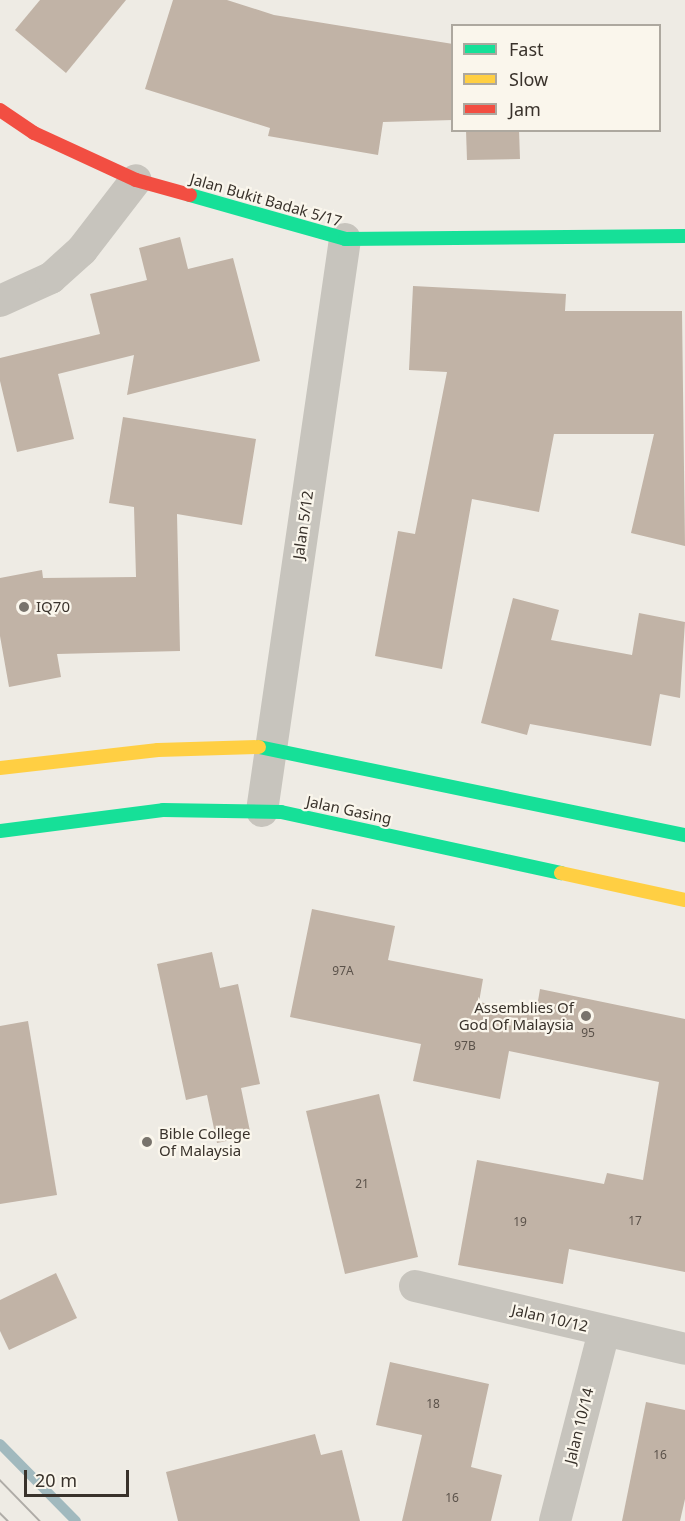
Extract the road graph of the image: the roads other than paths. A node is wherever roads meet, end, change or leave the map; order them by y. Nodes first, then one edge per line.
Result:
1 (0, 110) edge
2 (136, 180) junction
3 (685, 236) edge
4 (345, 239) junction
5 (0, 301) edge
6 (271, 747) junction
7 (0, 768) edge
8 (262, 811) junction
9 (0, 831) edge
10 (685, 835) edge
11 (685, 900) edge
12 (415, 1286) dead end
13 (604, 1331) junction
14 (685, 1349) edge
15 (555, 1521) edge

1 - 2 main road, Jalan Bukit Badak 5/17
2 - 4 main road, Jalan Bukit Badak 5/17
2 - 5 street
3 - 4 main road, Jalan Bukit Badak 5/17
4 - 6 street, Jalan 5/12
6 - 7 main road
6 - 8 street, Jalan 5/12
6 - 10 main road
8 - 9 main road, Jalan Gasing
8 - 11 main road, Jalan Gasing
12 - 13 street, Jalan 10/12
13 - 14 street, Jalan 10/12
13 - 15 street, Jalan 10/14

